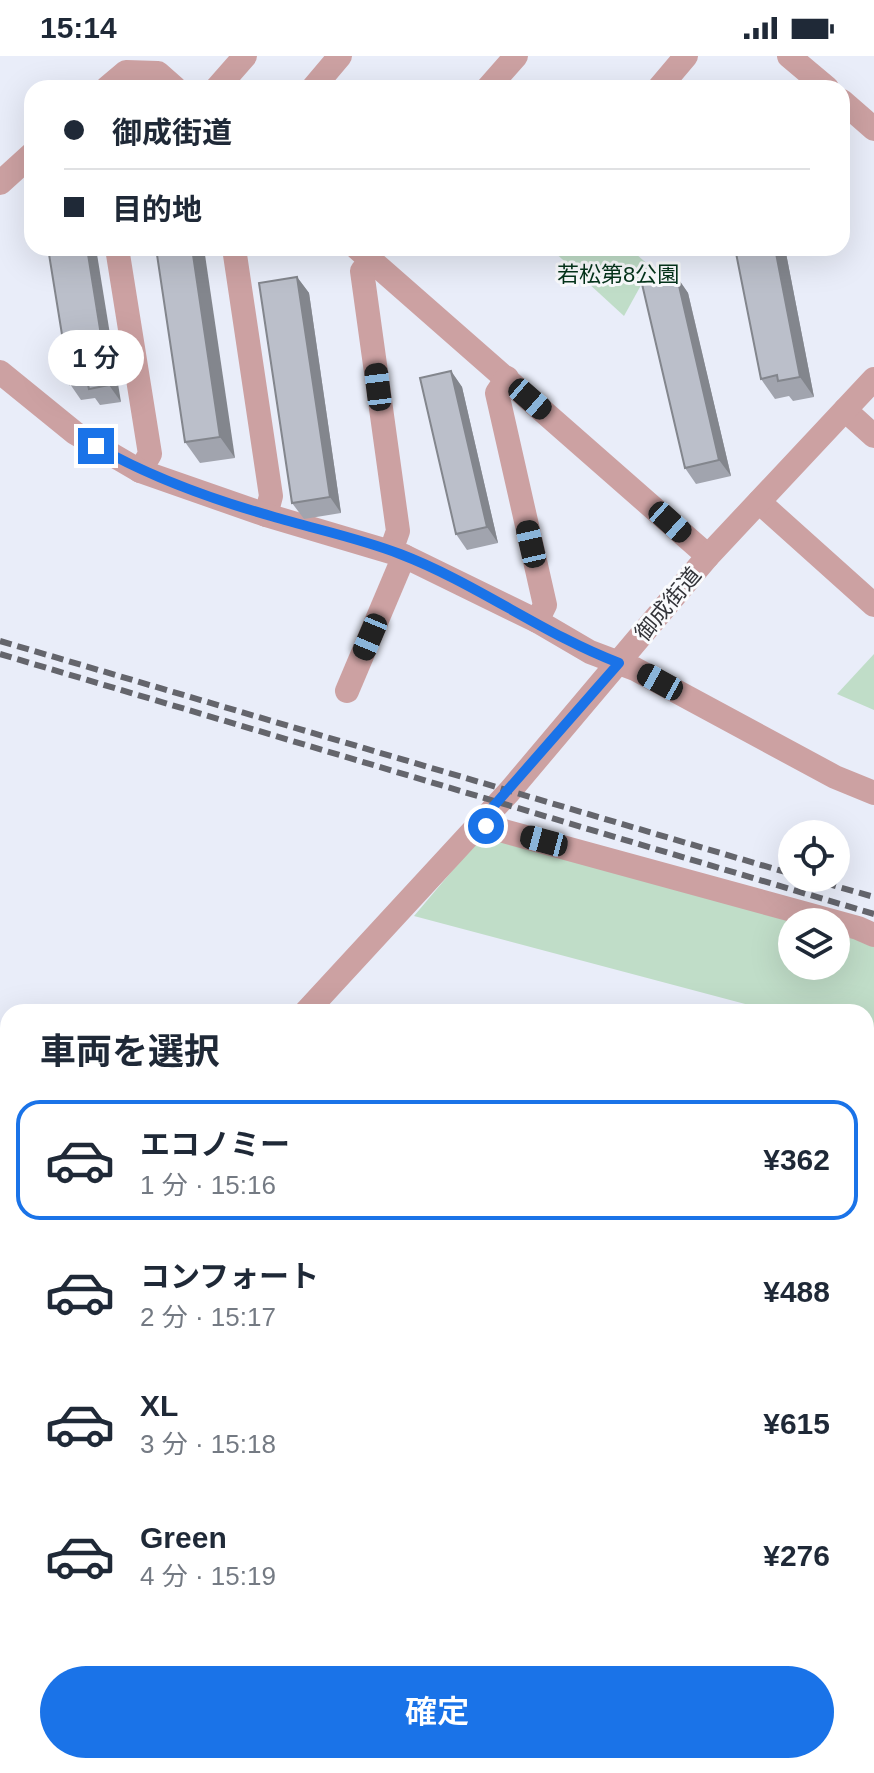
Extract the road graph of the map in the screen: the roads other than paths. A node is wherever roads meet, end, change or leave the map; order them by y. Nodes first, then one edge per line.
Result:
1 (245, 56) edge
2 (340, 56) edge
3 (516, 56) edge
4 (686, 56) edge
5 (789, 56) edge
6 (166, 72) edge
7 (116, 80) edge
8 (224, 80) edge
9 (320, 80) edge
10 (495, 80) edge
11 (666, 80) edge
12 (818, 80) edge
13 (850, 108) edge
14 (874, 129) edge
15 (24, 161) edge
16 (0, 183) edge
17 (118, 256) edge
18 (235, 256) edge
19 (374, 256) edge
20 (376, 256) edge
21 (0, 372) edge
22 (507, 378) junction
23 (874, 379) edge
24 (845, 410) junction
25 (874, 436) edge
26 (140, 471) junction
27 (759, 502) junction
28 (266, 515) junction
29 (398, 553) junction
30 (708, 556) junction
31 (874, 605) edge
32 (537, 621) junction
33 (619, 663) junction
34 (347, 691) dead end
35 (874, 793) edge
36 (478, 824) junction
37 (874, 935) edge
38 (313, 1004) edge

1 - 8 street
2 - 9 street
3 - 10 street
4 - 11 street
5 - 12 street
6 - 7 street
13 - 14 street
15 - 16 street
17 - 26 street
18 - 28 street
19 - 29 street
20 - 22 street
21 - 26 street
22 - 30 street
22 - 32 street
23 - 24 street, 御成街道
24 - 25 street
24 - 27 street, 御成街道
26 - 28 street
27 - 30 street, 御成街道
27 - 31 street
28 - 29 street
29 - 32 street
29 - 34 street
30 - 33 street, 御成街道
32 - 33 street
33 - 35 street
33 - 36 street, 御成街道
36 - 37 street
36 - 38 street, 御成街道

